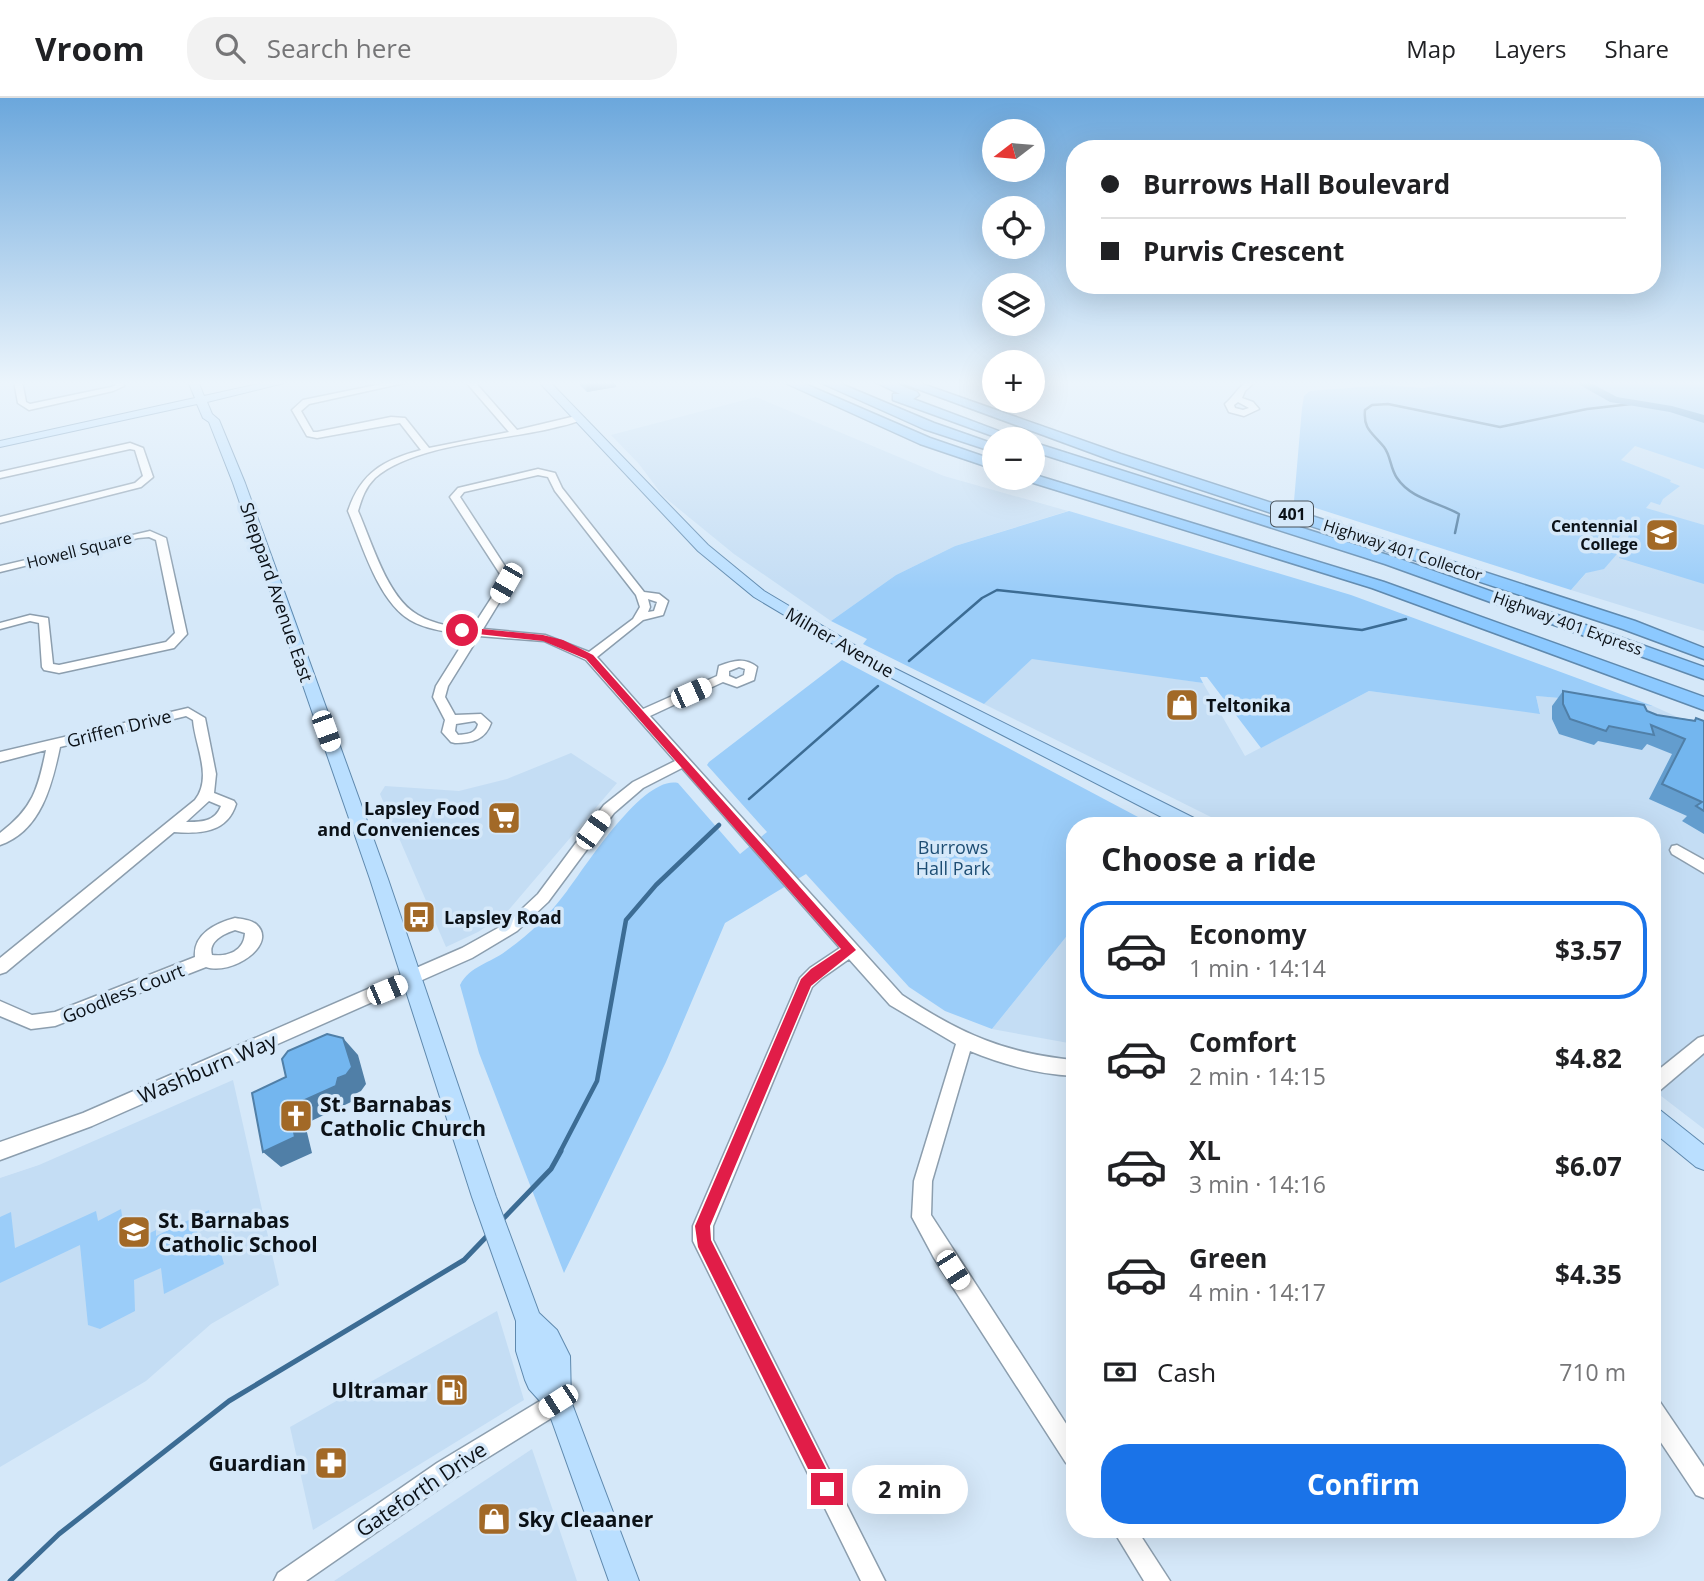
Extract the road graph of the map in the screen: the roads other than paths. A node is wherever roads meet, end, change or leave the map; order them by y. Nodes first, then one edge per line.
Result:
1 (111, 450) edge
2 (140, 450) edge
3 (226, 450) edge
4 (431, 450) edge
5 (609, 450) edge
6 (953, 450) edge
7 (1045, 450) edge
8 (1066, 450) edge
9 (1097, 450) edge
10 (427, 451) joint
11 (982, 460) edge
12 (1045, 465) edge
13 (0, 475) edge
14 (1045, 482) edge
15 (1207, 503) junction
16 (0, 520) edge
17 (0, 569) edge
18 (641, 595) junction
19 (641, 617) junction
20 (0, 626) edge
21 (479, 631) junction
22 (1704, 652) edge
23 (590, 657) junction
24 (1704, 673) edge
25 (723, 678) dead end
26 (1704, 687) edge
27 (1704, 704) edge
28 (641, 716) junction
29 (451, 720) dead end
30 (54, 744) junction
31 (0, 757) edge
32 (684, 762) junction
33 (208, 796) junction
34 (1176, 817) edge
35 (173, 827) junction
36 (0, 840) edge
37 (1677, 850) dead end
38 (1704, 867) edge
39 (850, 950) junction
40 (206, 960) dead end
41 (0, 967) edge
42 (411, 979) junction
43 (0, 1008) edge
44 (965, 1041) junction
45 (1704, 1043) edge
46 (1066, 1067) edge
47 (1661, 1079) edge
48 (1661, 1124) edge
49 (0, 1151) edge
50 (1704, 1159) edge
51 (558, 1401) junction
52 (1661, 1423) edge
53 (1066, 1443) edge
54 (1704, 1487) edge
55 (1129, 1538) edge
56 (286, 1581) edge
57 (624, 1581) edge
58 (873, 1581) edge
59 (1158, 1581) edge

1 - 13 street
2 - 16 street
3 - 42 main road, Sheppard Avenue East
4 - 10 street
5 - 34 main road, Milner Avenue
6 - 11 highway
7 - 15 highway, Highway 401 Express / 401
8 - 15 highway
9 - 22 highway, Highway 401 Collector / 401
10 - 21 street
12 - 26 highway, Highway 401 Express / 401
14 - 27 highway, 401
15 - 24 highway, Highway 401 Express / 401
17 - 20 street, Howell Square
18 - 19 street
18 - 19 street
18 - 21 street
19 - 23 street
21 - 23 street
21 - 29 street
23 - 28 street
25 - 28 street
28 - 32 street
30 - 31 street, Griffen Drive
30 - 33 street, Griffen Drive
30 - 36 street
32 - 39 street
32 - 42 street
33 - 35 street
33 - 35 street
35 - 41 street
37 - 38 street
39 - 44 street
39 - 58 street
40 - 43 street, Goodless Court
42 - 49 street, Washburn Way
42 - 51 main road, Sheppard Avenue East
44 - 46 street
44 - 53 street
45 - 47 street
48 - 50 main road
51 - 56 street, Gateforth Drive
51 - 57 main road, Sheppard Avenue East
52 - 54 street
55 - 59 street

